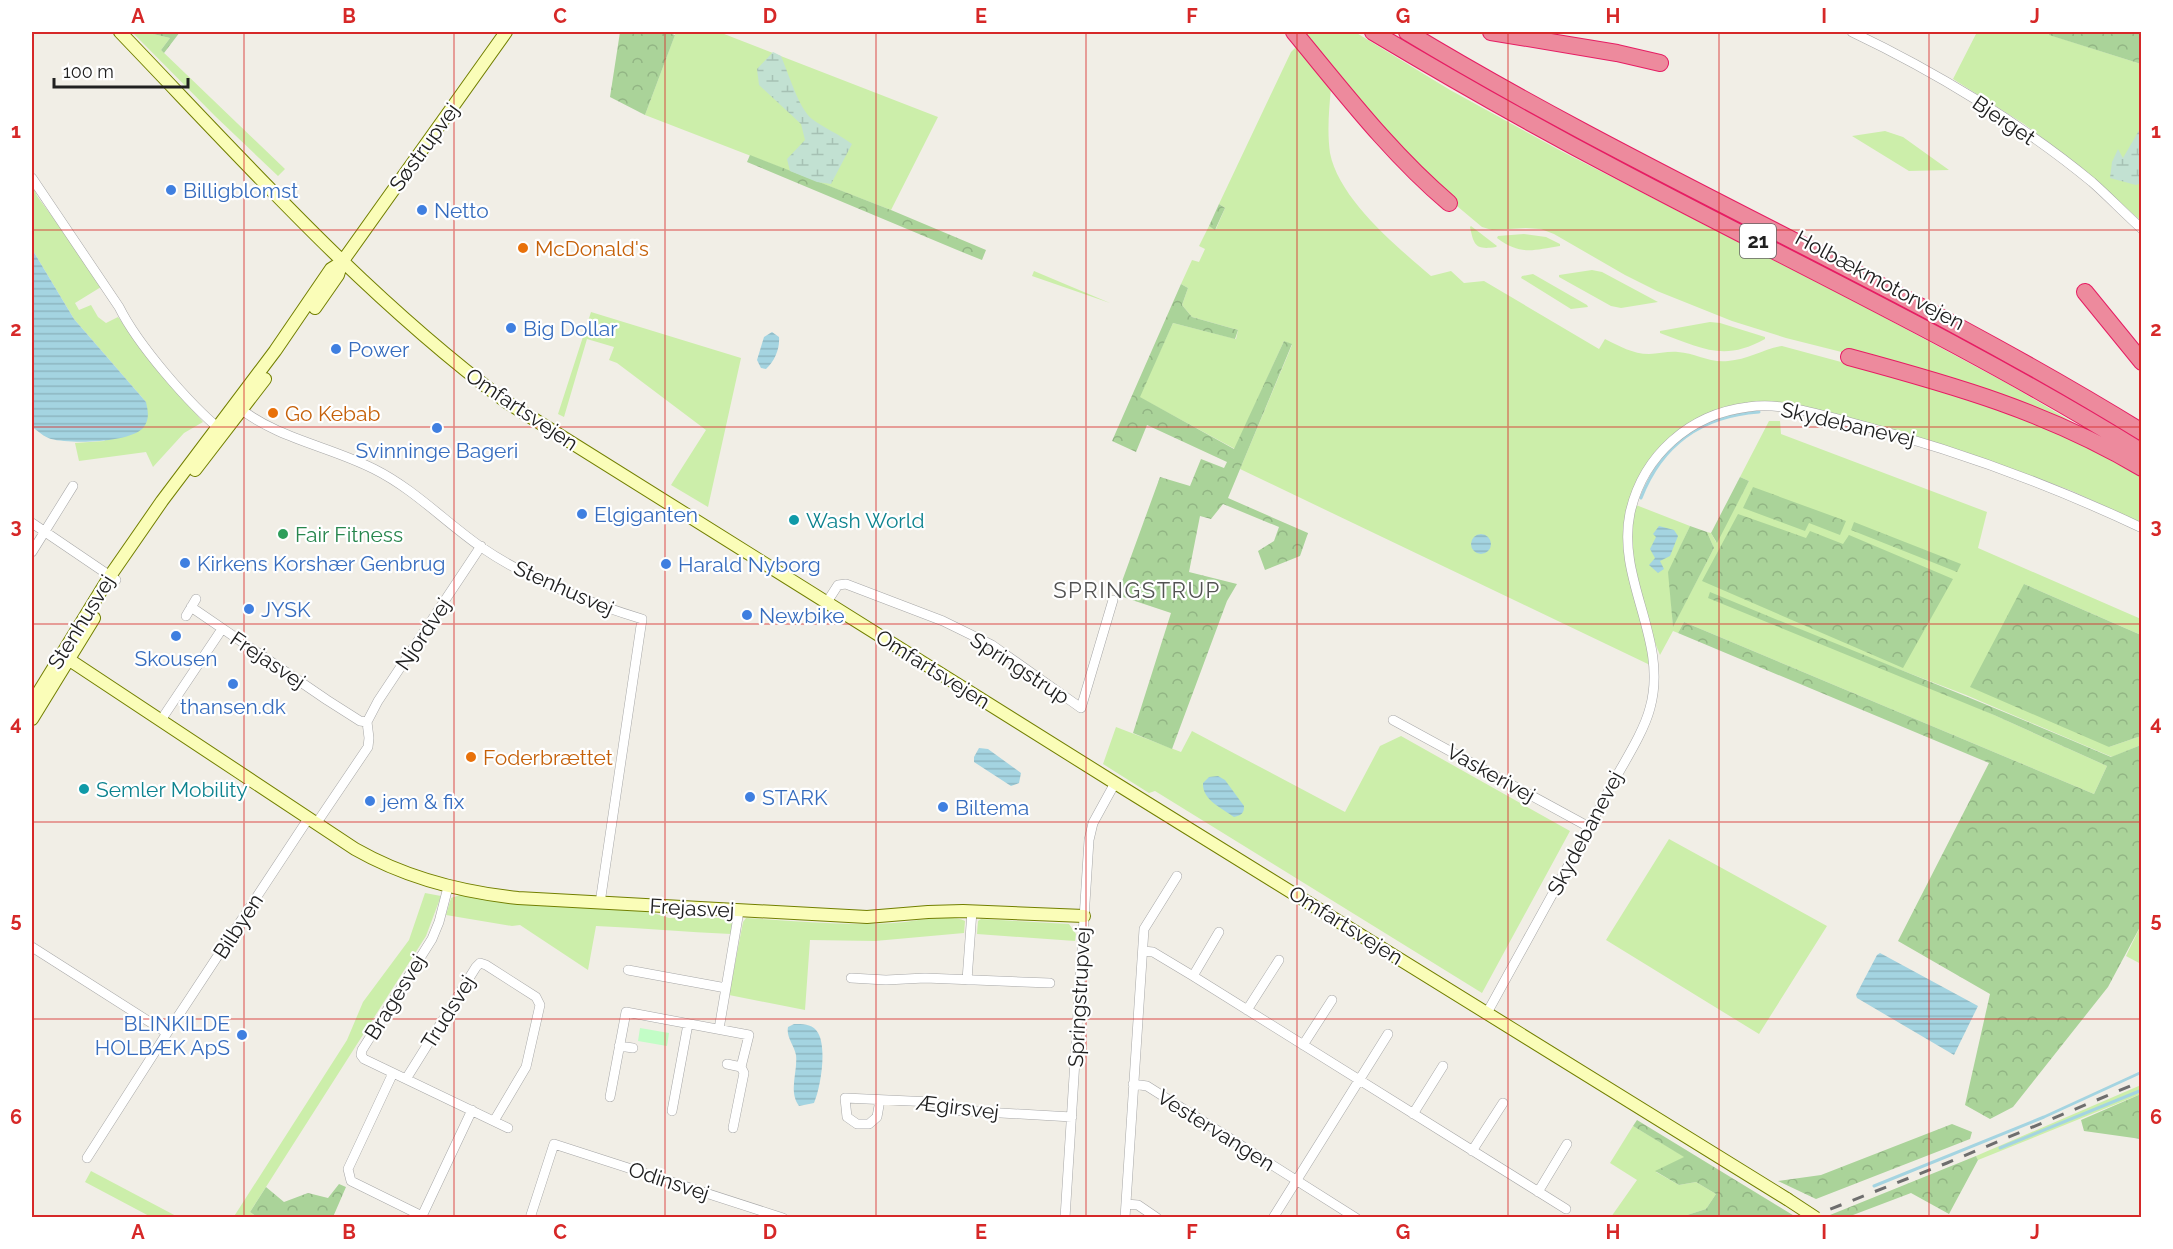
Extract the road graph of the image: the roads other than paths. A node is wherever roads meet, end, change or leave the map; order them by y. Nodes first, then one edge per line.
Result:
1 (120, 32) edge
2 (506, 32) edge
3 (1294, 32) edge
4 (1373, 32) edge
5 (1407, 32) edge
6 (1491, 32) edge
7 (1852, 32) edge
8 (1660, 63) dead end
9 (32, 178) edge
10 (1449, 203) dead end
11 (2142, 229) edge
12 (342, 262) junction
13 (2085, 292) dead end
14 (1849, 357) dead end
15 (2142, 362) edge
16 (238, 407) junction
17 (221, 429) junction
18 (2142, 432) edge
19 (2142, 452) edge
20 (2142, 468) edge
21 (73, 486) dead end
22 (32, 523) edge
23 (2142, 528) edge
24 (44, 531) junction
25 (481, 546) junction
26 (32, 552) edge
27 (113, 578) junction
28 (1113, 600) dead end
29 (827, 602) junction
30 (191, 608) dead end
31 (222, 629) junction
32 (66, 657) junction
33 (32, 703) edge
34 (32, 719) edge
35 (161, 720) junction
36 (1393, 720) dead end
37 (367, 722) junction
38 (1115, 783) junction
39 (312, 821) junction
40 (1589, 827) junction
41 (1177, 876) dead end
42 (448, 887) junction
43 (600, 903) junction
44 (739, 911) junction
45 (972, 911) junction
46 (1084, 916) junction
47 (1219, 932) dead end
48 (32, 947) edge
49 (1143, 951) junction
50 (1279, 960) dead end
51 (628, 970) dead end
52 (1193, 976) junction
53 (851, 978) dead end
54 (968, 980) junction
55 (1050, 983) dead end
56 (726, 988) junction
57 (1332, 1000) dead end
58 (1247, 1010) junction
59 (1487, 1013) junction
60 (688, 1024) junction
61 (719, 1029) junction
62 (168, 1033) junction
63 (1388, 1034) dead end
64 (1303, 1045) junction
65 (619, 1046) junction
66 (633, 1048) dead end
67 (727, 1064) dead end
68 (1443, 1066) dead end
69 (741, 1067) junction
70 (393, 1073) junction
71 (405, 1079) junction
72 (1359, 1081) junction
73 (1133, 1084) junction
74 (610, 1098) dead end
75 (880, 1100) dead end
76 (1503, 1103) dead end
77 (472, 1110) junction
78 (672, 1111) dead end
79 (1413, 1114) junction
80 (1072, 1117) junction
81 (494, 1121) junction
82 (508, 1128) dead end
83 (733, 1128) dead end
84 (1568, 1144) dead end
85 (1472, 1151) junction
86 (87, 1158) dead end
87 (1296, 1181) junction
88 (1538, 1192) junction
89 (1126, 1204) junction
90 (1566, 1209) dead end
91 (530, 1218) edge
92 (783, 1218) edge
93 (1065, 1218) edge
94 (1125, 1218) edge
95 (1157, 1218) edge
96 (1273, 1218) edge
97 (1356, 1218) edge
98 (1816, 1218) edge

1 - 12 main road, Omfartsvejen
2 - 12 main road, Søstrupvej
3 - 10 highway
4 - 19 highway, Holbækmotorvejen / 21
5 - 18 highway, Holbækmotorvejen / 21
6 - 8 highway
7 - 11 street, Bjerget
9 - 17 street
12 - 16 main road, Stenhusvej
12 - 29 main road, Omfartsvejen
13 - 15 highway
14 - 20 highway
16 - 17 main road, Stenhusvej
16 - 25 street, Stenhusvej
17 - 27 main road, Stenhusvej
21 - 24 street
22 - 24 street
23 - 40 street, Skydebanevej
24 - 26 street
24 - 27 street
25 - 37 street, Njordvej
25 - 43 street, Stenhusvej
27 - 32 main road, Stenhusvej
28 - 29 street, Springstrup
29 - 38 main road, Omfartsvejen
30 - 31 street, Frejasvej
31 - 35 street, Frejasvej
31 - 37 street, Frejasvej
32 - 33 main road, Stenhusvej
32 - 34 main road, Stenhusvej
32 - 35 main road, Frejasvej
35 - 39 main road, Frejasvej
36 - 40 street, Vaskerivej
37 - 39 street
38 - 46 street, Springstrupvej
38 - 59 main road, Omfartsvejen
39 - 42 main road, Frejasvej
39 - 62 street, Bilbyen
40 - 59 street, Skydebanevej
41 - 49 street, Vestervangen
42 - 43 main road, Frejasvej
42 - 70 street, Bragesvej
43 - 44 main road, Frejasvej
44 - 45 main road, Frejasvej
44 - 56 street
45 - 46 main road, Frejasvej
45 - 54 street
46 - 80 street, Springstrupvej
47 - 52 street
48 - 62 street
49 - 52 street
49 - 73 street, Vestervangen
50 - 58 street
51 - 56 street
52 - 58 street
53 - 54 street
54 - 55 street
56 - 61 street
57 - 64 street
58 - 64 street
59 - 98 main road, Omfartsvejen, bridge
60 - 61 street
60 - 65 street
60 - 78 street
61 - 69 street
62 - 86 street, Bilbyen
63 - 72 street, Vestervangen
64 - 72 street
65 - 66 street
65 - 74 street
67 - 69 street
68 - 79 street
69 - 83 street
70 - 71 street, Bragesvej
70 - 77 street
71 - 77 street, Bragesvej
71 - 81 street, Trudsvej
72 - 79 street
72 - 87 street, Vestervangen
73 - 87 street, Vestervangen
73 - 89 street, Vestervangen
75 - 80 street, Ægirsvej
76 - 85 street
77 - 81 street, Bragesvej
79 - 85 street
80 - 93 street, Springstrupvej
81 - 82 street, Bragesvej
84 - 88 street
85 - 88 street
87 - 96 street, Vestervangen
87 - 97 street, Vestervangen
88 - 90 street
89 - 94 street, Vestervangen
89 - 95 street
91 - 92 street, Odinsvej

